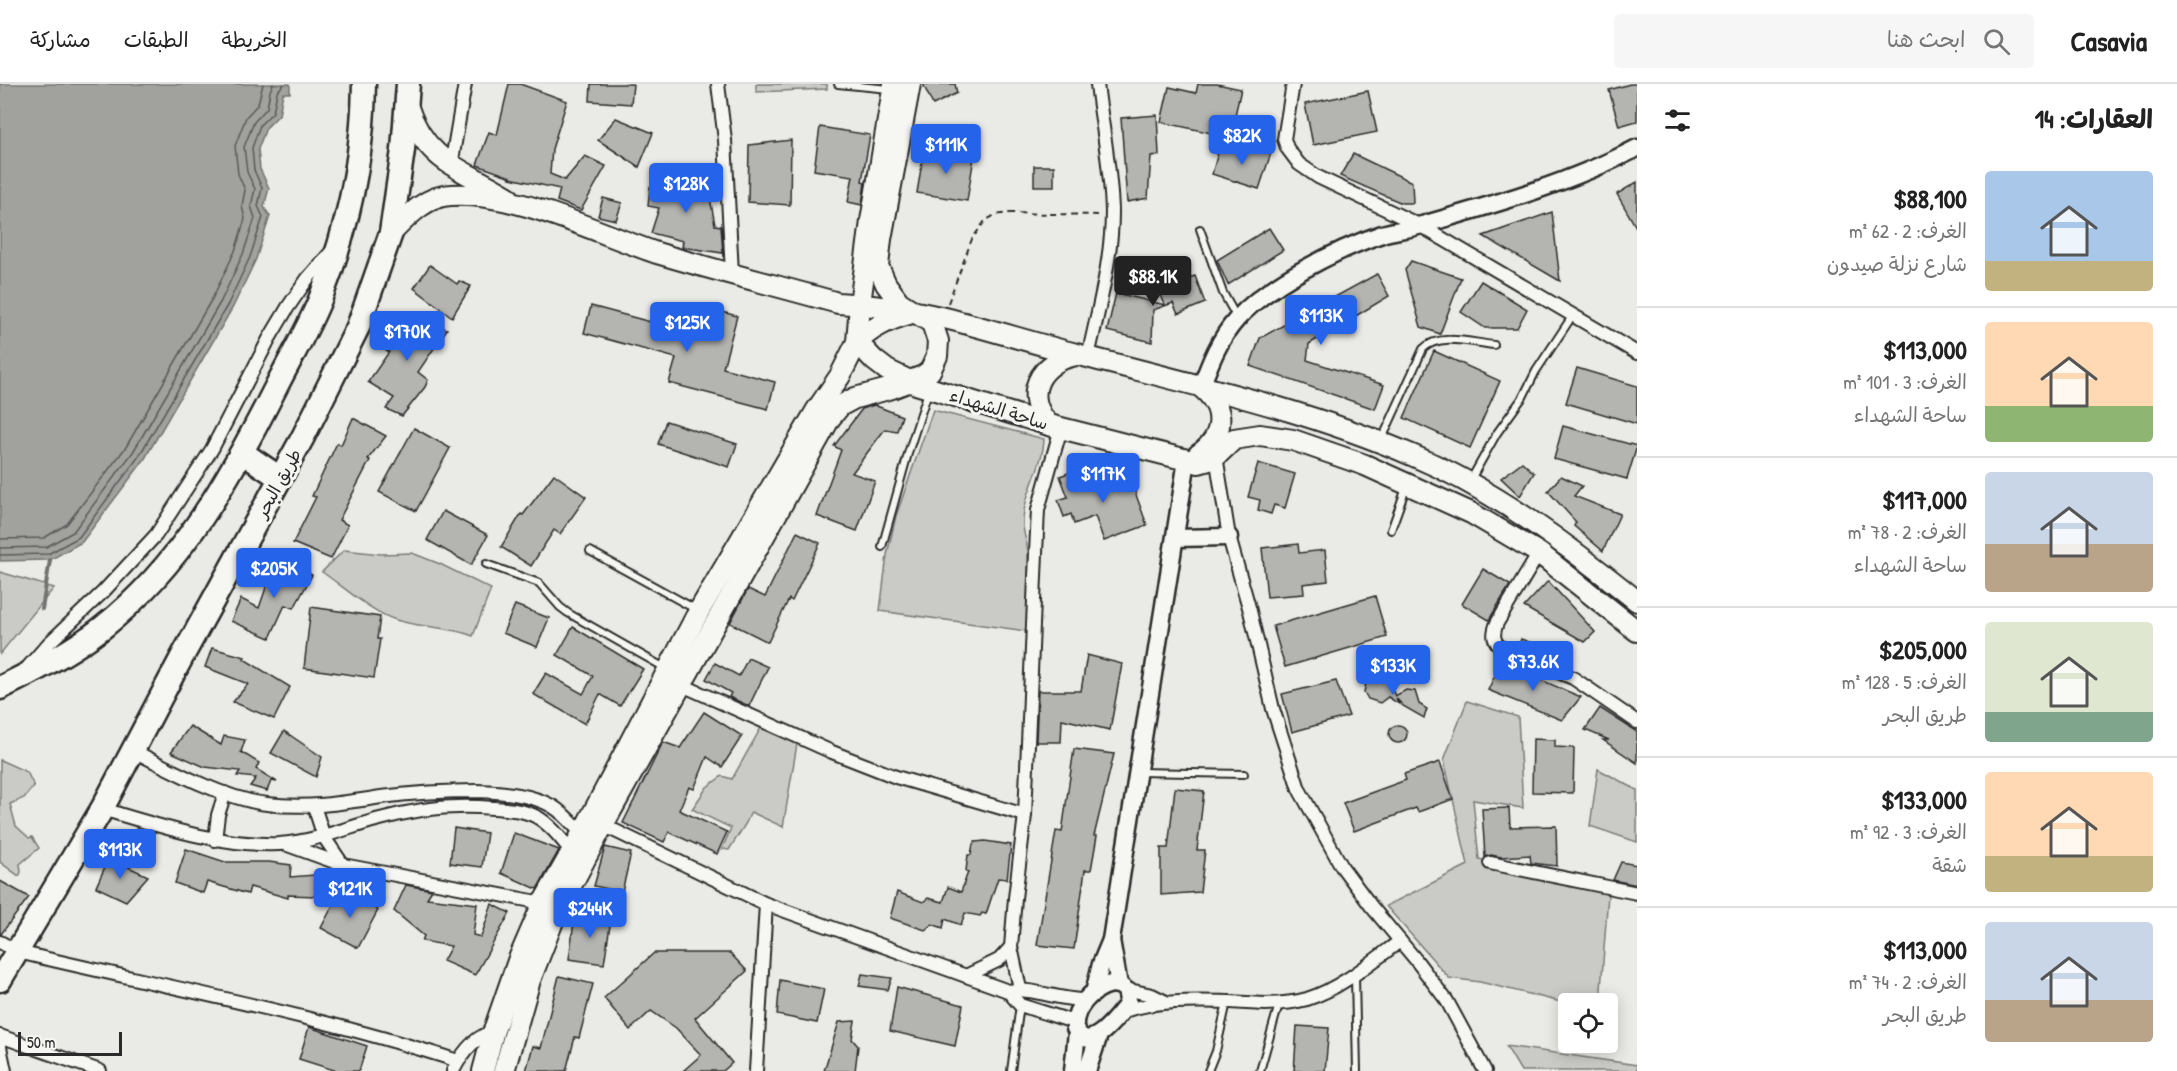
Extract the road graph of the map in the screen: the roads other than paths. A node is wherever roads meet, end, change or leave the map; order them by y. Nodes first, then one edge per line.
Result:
1 (465, 84) edge
2 (718, 84) edge
3 (838, 84) edge
4 (1097, 84) edge
5 (1293, 84) edge
6 (364, 85) edge
7 (899, 86) edge
8 (407, 94) edge
9 (1637, 148) edge
10 (458, 170) junction
11 (462, 195) junction
12 (518, 203) junction
13 (1421, 226) junction
14 (1200, 229) dead end
15 (391, 233) junction
16 (341, 241) junction
17 (732, 273) junction
18 (838, 303) junction
19 (860, 304) junction
20 (917, 313) junction
21 (1573, 315) junction
22 (1237, 319) junction
23 (858, 333) junction
24 (1494, 345) dead end
25 (1636, 350) edge
26 (1083, 356) junction
27 (908, 382) junction
28 (1201, 387) junction
29 (929, 389) junction
30 (823, 414) junction
31 (1055, 426) junction
32 (1380, 442) junction
33 (1213, 451) junction
34 (243, 453) junction
35 (1187, 460) junction
36 (280, 478) junction
37 (1407, 484) junction
38 (1468, 484) junction
39 (1391, 530) dead end
40 (1229, 537) junction
41 (1175, 538) junction
42 (882, 547) dead end
43 (590, 551) dead end
44 (1539, 553) junction
45 (486, 564) dead end
46 (1637, 602) edge
47 (699, 611) junction
48 (1637, 631) edge
49 (668, 670) junction
50 (8, 684) edge
51 (682, 685) junction
52 (1637, 722) edge
53 (132, 750) junction
54 (1138, 772) junction
55 (1244, 774) dead end
56 (225, 793) junction
57 (314, 806) junction
58 (102, 808) junction
59 (1025, 815) junction
60 (603, 825) junction
61 (582, 834) junction
62 (324, 837) junction
63 (215, 840) junction
64 (283, 844) junction
65 (572, 852) junction
66 (1490, 863) dead end
67 (343, 865) junction
68 (1637, 893) edge
69 (543, 903) junction
70 (766, 904) junction
71 (1111, 940) junction
72 (1400, 941) junction
73 (1011, 947) junction
74 (5, 963) edge
75 (1355, 973) junction
76 (966, 976) junction
77 (1122, 987) junction
78 (1014, 990) junction
79 (1090, 996) junction
80 (1166, 1002) junction
81 (1227, 1002) junction
82 (1279, 1004) junction
83 (1020, 1005) junction
84 (1121, 1012) junction
85 (1075, 1027) junction
86 (494, 1030) junction
87 (514, 1033) junction
88 (1099, 1035) junction
89 (0, 1036) edge
90 (0, 1047) edge
91 (455, 1066) edge
92 (5, 1071) edge
93 (100, 1071) edge
94 (483, 1071) edge
95 (504, 1071) edge
96 (756, 1071) edge
97 (1011, 1071) edge
98 (1073, 1071) edge
99 (1087, 1071) edge
100 (1208, 1071) edge
101 (1260, 1071) edge
102 (1357, 1071) edge
103 (1485, 1071) edge

1 - 10 street
2 - 17 street
3 - 7 lane
4 - 26 street
5 - 13 street
6 - 16 highway
7 - 19 main road
7 - 20 main road, ساحة الشهداء
8 - 10 main road
8 - 15 highway, طريق البحر
9 - 13 street
10 - 11 main road
10 - 12 main road
11 - 12 main road
11 - 15 main road
12 - 17 main road
13 - 21 street
13 - 22 street
14 - 22 lane
15 - 36 highway, طريق البحر
16 - 34 highway
16 - 50 street
17 - 18 main road
18 - 19 main road
18 - 23 main road, ساحة الشهداء
19 - 20 main road
19 - 23 main road
20 - 23 main road
20 - 26 main road
20 - 27 main road, ساحة الشهداء
21 - 25 street
21 - 38 lane
22 - 28 street
23 - 27 main road, ساحة الشهداء
23 - 30 main road
24 - 32 lane
26 - 28 main road
26 - 31 main road
27 - 29 main road, ساحة الشهداء
27 - 30 main road, ساحة الشهداء
28 - 32 main road
28 - 33 main road
29 - 31 main road, ساحة الشهداء
29 - 42 lane
30 - 47 main road
30 - 51 main road
31 - 35 main road, ساحة الشهداء
31 - 59 street
32 - 38 main road
33 - 35 main road, ساحة الشهداء
33 - 37 main road
33 - 40 street
34 - 36 highway
34 - 50 highway
35 - 41 street
36 - 53 highway, طريق البحر
37 - 39 lane
37 - 44 main road
38 - 46 main road
40 - 41 street
40 - 72 street
41 - 54 street
43 - 47 lane
44 - 48 main road
44 - 52 street
45 - 49 lane
47 - 49 main road
49 - 61 main road
51 - 59 street
51 - 60 main road
53 - 56 street
53 - 58 highway, طريق البحر
54 - 55 lane
54 - 71 street
56 - 57 street
56 - 63 street
57 - 61 street
57 - 62 street
58 - 63 street
58 - 74 highway, طريق البحر
59 - 73 street
60 - 70 street
60 - 87 main road
61 - 65 main road
62 - 64 street
62 - 65 street
62 - 67 street
63 - 64 street
64 - 67 street
65 - 69 main road
66 - 68 street
67 - 69 street
69 - 86 main road
70 - 76 street
70 - 96 street
71 - 77 street
71 - 79 street
72 - 75 street
72 - 103 street
73 - 76 street
73 - 78 street
74 - 91 street
75 - 82 street
75 - 102 lane
76 - 78 street
77 - 79 street
77 - 80 street
77 - 84 street
78 - 79 street
78 - 83 street
79 - 85 street
80 - 81 street
80 - 84 street
81 - 82 street
81 - 100 lane
82 - 101 lane
83 - 85 street
83 - 97 lane
84 - 88 street
85 - 88 street
85 - 98 street
86 - 87 street
86 - 91 street
86 - 94 main road
87 - 95 main road
88 - 99 street
89 - 93 street
90 - 92 street

